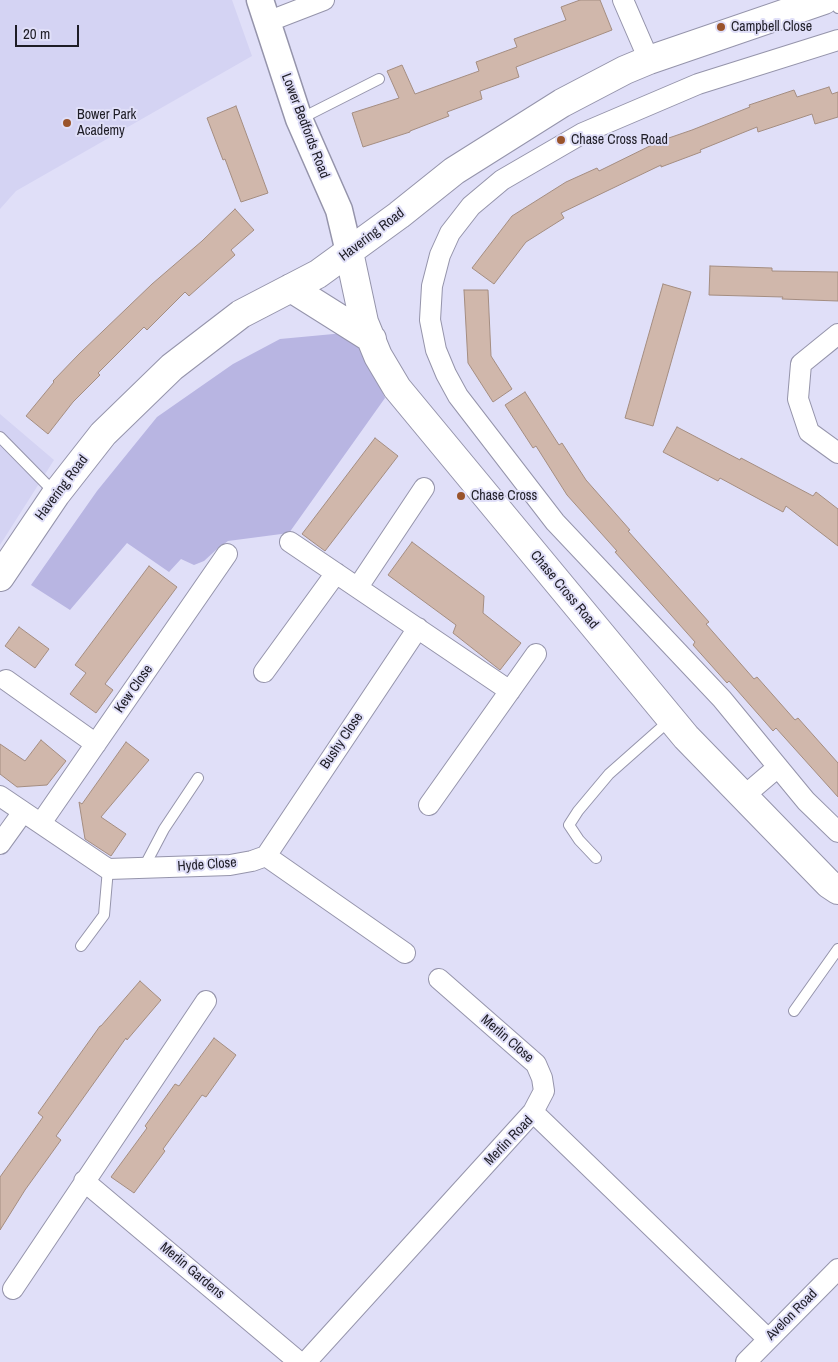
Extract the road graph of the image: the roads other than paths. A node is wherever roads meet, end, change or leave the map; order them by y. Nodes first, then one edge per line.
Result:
1 (324, 0) edge
2 (623, 0) edge
3 (836, 0) edge
4 (810, 2) edge
5 (838, 8) edge
6 (264, 11) edge
7 (838, 40) edge
8 (649, 60) junction
9 (378, 79) dead end
10 (299, 119) junction
11 (349, 252) junction
12 (292, 288) junction
13 (838, 334) edge
14 (372, 340) junction
15 (0, 437) edge
16 (838, 453) edge
17 (424, 488) dead end
18 (56, 494) junction
19 (290, 542) dead end
20 (227, 554) dead end
21 (2, 569) edge
22 (336, 573) junction
23 (358, 588) junction
24 (418, 628) junction
25 (536, 654) dead end
26 (264, 672) dead end
27 (6, 680) dead end
28 (510, 691) junction
29 (671, 719) junction
30 (96, 744) junction
31 (778, 767) junction
32 (198, 778) dead end
33 (0, 796) edge
34 (744, 796) junction
35 (429, 805) dead end
36 (23, 812) junction
37 (41, 824) junction
38 (838, 832) edge
39 (0, 844) edge
40 (266, 856) junction
41 (596, 858) dead end
42 (108, 869) junction
43 (144, 869) junction
44 (838, 890) edge
45 (81, 946) dead end
46 (838, 949) edge
47 (405, 953) dead end
48 (439, 979) dead end
49 (206, 1001) dead end
50 (794, 1011) dead end
51 (533, 1112) junction
52 (84, 1181) junction
53 (838, 1269) edge
54 (13, 1289) dead end
55 (768, 1339) junction
56 (299, 1362) edge
57 (306, 1362) edge
58 (746, 1362) edge

1 - 6 street
2 - 8 street
3 - 5 lane
4 - 8 main road, Havering Road
6 - 10 street, Lower Bedfords Road
7 - 31 street
8 - 11 main road, Havering Road
9 - 10 lane
10 - 11 street, Lower Bedfords Road
11 - 12 main road, Havering Road
11 - 14 main road, Chase Cross Road
12 - 14 main road
12 - 18 main road, Havering Road
13 - 16 street
14 - 29 main road, Chase Cross Road
15 - 18 lane
17 - 23 street
18 - 21 main road, Havering Road
19 - 22 street
20 - 30 street, Kew Close
22 - 23 street
22 - 26 street
23 - 24 street
24 - 28 street
24 - 40 street, Bushy Close
25 - 28 street
27 - 30 street
28 - 35 street
29 - 34 main road, Chase Cross Road
29 - 41 lane
30 - 37 street, Kew Close
31 - 34 street
31 - 38 street
32 - 43 lane
33 - 36 street
34 - 44 main road, Chase Cross Road
36 - 37 street
36 - 39 street
37 - 42 street
40 - 43 street, Hyde Close
40 - 47 street
42 - 43 street, Hyde Close
42 - 45 lane
46 - 50 lane
48 - 51 street, Merlin Close
49 - 52 street
51 - 55 street, Merlin Road
51 - 57 street, Merlin Road
52 - 54 street
52 - 56 street, Merlin Gardens
53 - 55 street, Avelon Road
55 - 58 street, Avelon Road

